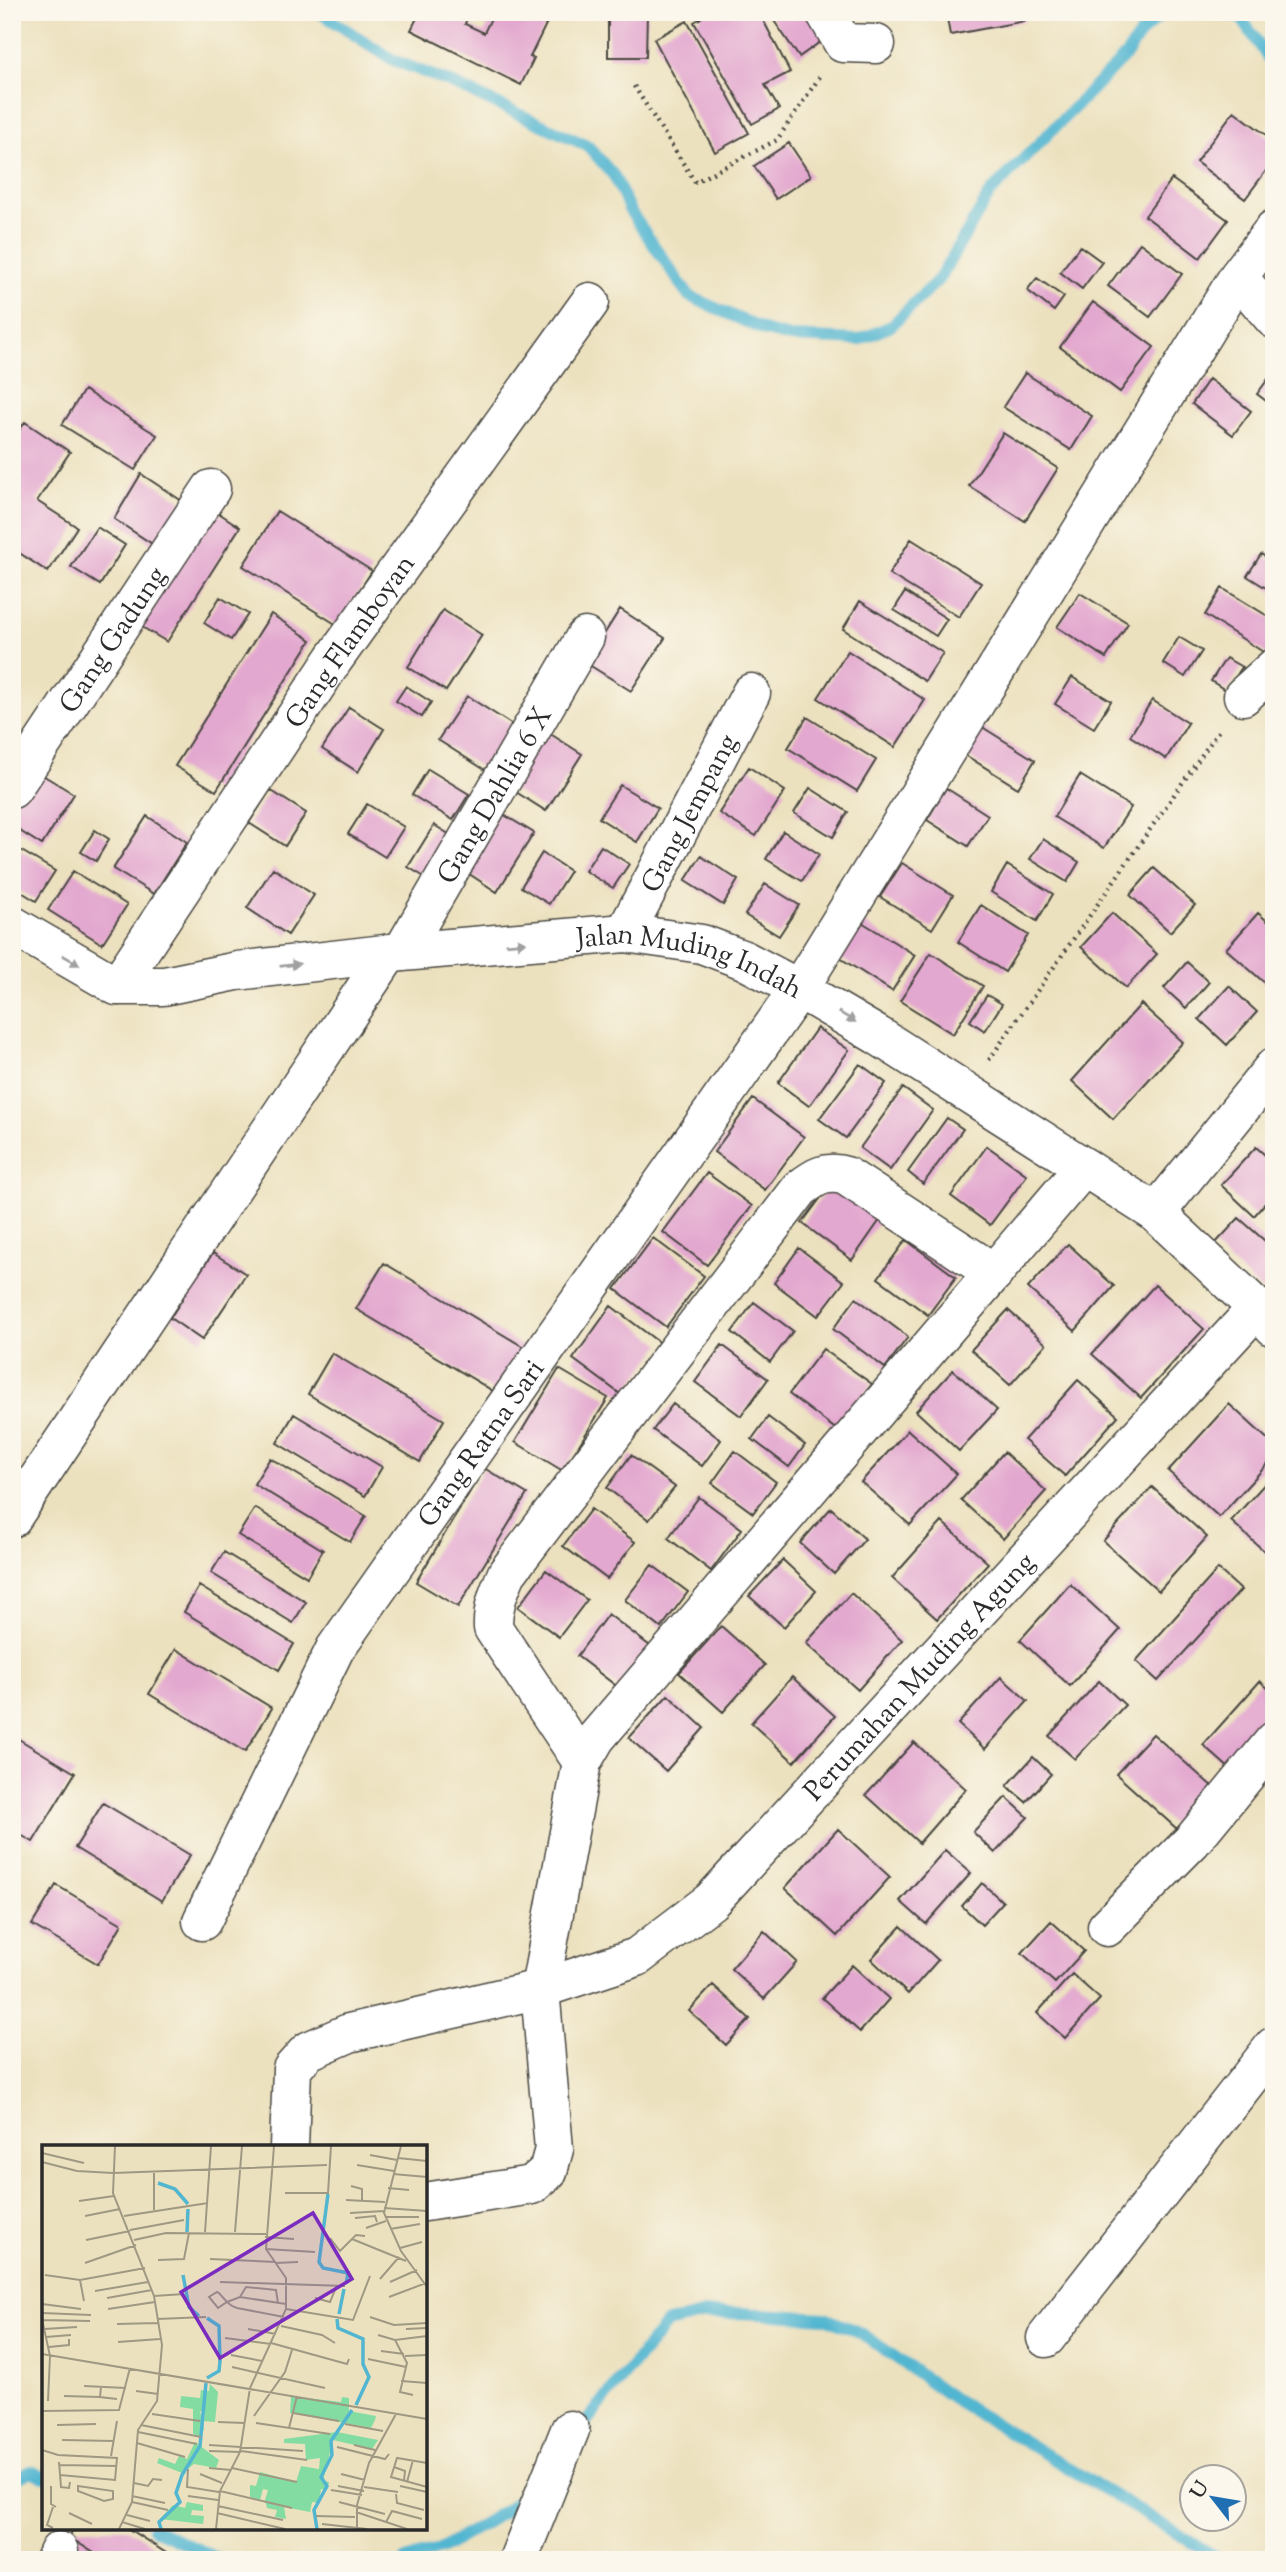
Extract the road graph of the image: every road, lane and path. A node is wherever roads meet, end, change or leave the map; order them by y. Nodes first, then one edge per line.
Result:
1 (848, 33) edge
2 (634, 86) dead end
3 (1274, 229) edge
4 (1238, 277) junction
5 (590, 302) dead end
6 (1274, 320) edge
7 (211, 489) dead end
8 (585, 637) dead end
9 (1274, 668) edge
10 (751, 693) dead end
11 (1243, 696) joint
12 (12, 789) edge
13 (12, 925) edge
14 (625, 933) junction
15 (396, 953) junction
16 (117, 986) junction
17 (799, 989) junction
18 (1274, 1067) edge
19 (967, 1093) junction
20 (1084, 1167) junction
21 (1156, 1213) junction
22 (994, 1273) junction
23 (1266, 1317) edge
24 (12, 1518) edge
25 (1274, 1741) edge
26 (582, 1762) junction
27 (202, 1922) dead end
28 (1107, 1927) dead end
29 (540, 1989) junction
30 (1274, 2046) edge
31 (289, 2145) edge
32 (427, 2202) edge
33 (1046, 2338) dead end
34 (570, 2430) dead end
35 (518, 2560) edge

1 - 2 path
3 - 4 street, Gang Ratna Sari
4 - 6 street
4 - 17 street, Gang Ratna Sari
5 - 16 street, Gang Flamboyan
7 - 12 street, Gang Gadung
8 - 15 street, Gang Dahlia 6 X
9 - 11 street
10 - 14 street, Gang Jempang
11 - 19 path
13 -> 16 street
15 -> 14 street, Jalan Muding Indah
14 - 17 street, Jalan Muding Indah
16 -> 15 street, Jalan Muding Indah
15 - 24 street, Gang Dahlia 6 X
17 -> 19 street, Jalan Muding Indah
17 - 27 street, Gang Ratna Sari
18 - 21 street
19 - 20 street, Jalan Muding Indah
20 - 21 street, Jalan Muding Indah
20 - 22 street
21 - 23 street, Jalan Muding Indah
22 - 26 street
22 - 26 street
23 - 29 street, Perumahan Muding Agung
25 - 28 street
26 - 29 street
29 - 31 street, Perumahan Muding Agung
29 - 32 street
30 - 33 street
34 - 35 street

